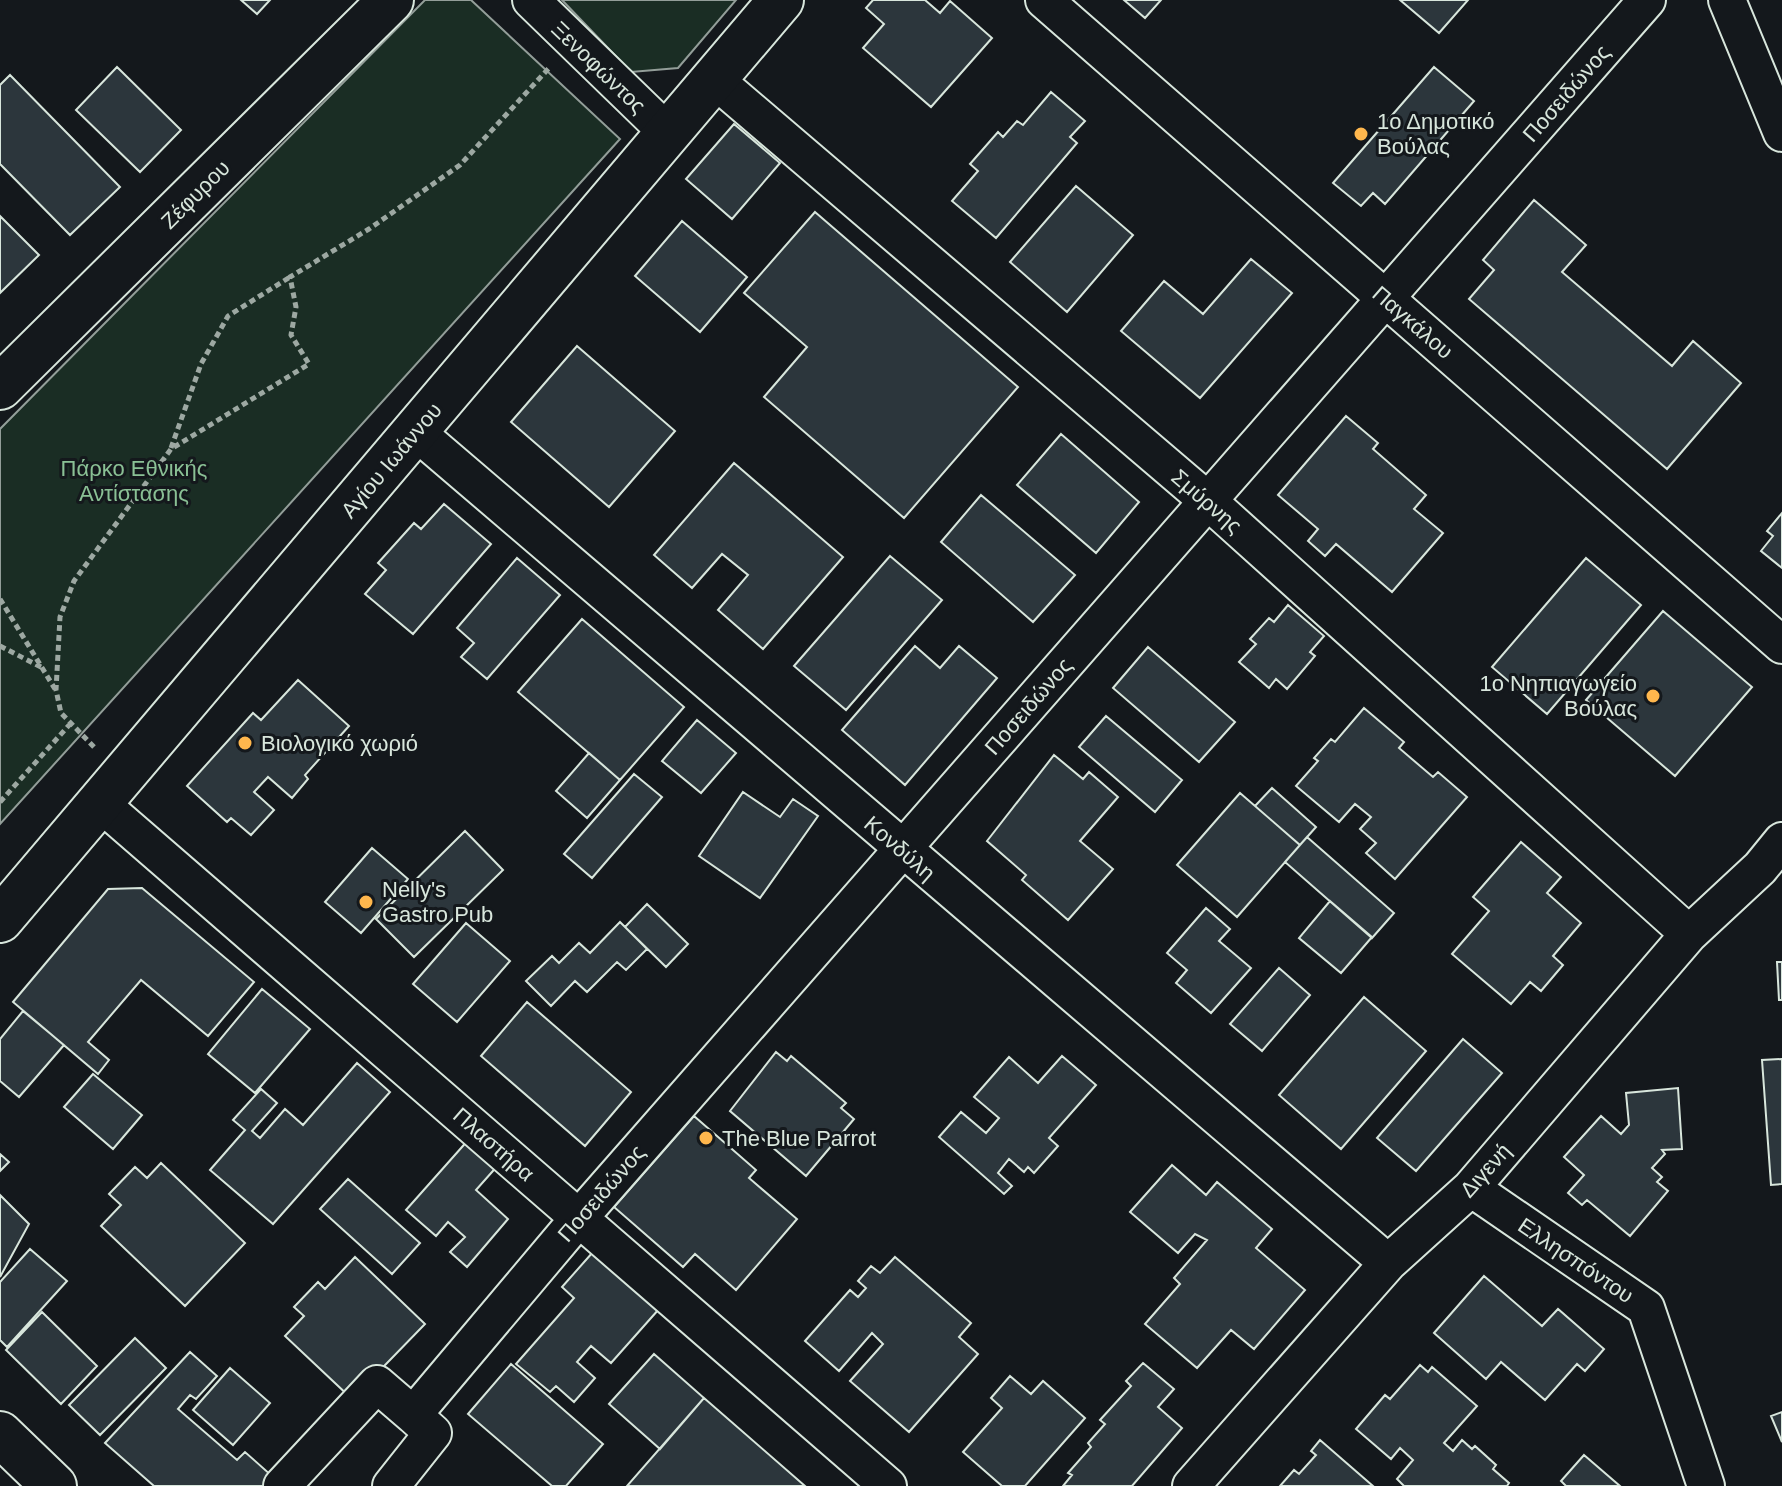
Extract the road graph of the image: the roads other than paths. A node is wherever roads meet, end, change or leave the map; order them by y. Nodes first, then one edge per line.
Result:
1 (391, 0) edge
2 (531, 0) edge
3 (781, 0) edge
4 (1044, 0) edge
5 (1647, 0) edge
6 (1727, 0) edge
7 (714, 79) junction
8 (668, 133) junction
9 (1782, 133) edge
10 (1386, 299) junction
11 (0, 387) edge
12 (415, 431) junction
13 (1208, 501) junction
14 (1782, 645) edge
15 (111, 790) junction
16 (902, 850) junction
17 (1775, 858) edge
18 (0, 920) edge
19 (1689, 934) junction
20 (1471, 1188) junction
21 (579, 1218) junction
22 (1388, 1263) junction
23 (413, 1415) junction
24 (0, 1434) edge
25 (54, 1486) edge
26 (282, 1486) edge
27 (391, 1486) edge
28 (888, 1486) edge
29 (1191, 1486) edge
30 (1706, 1486) edge

1 - 11 street, Ζέφυρου
2 - 8 street, Ξενοφώντος
3 - 7 street, Αγίου Ιωάννου
4 - 10 street, Παγκάλου
5 - 10 street, Ποσειδώνος
6 - 9 street
7 - 8 street, Αγίου Ιωάννου
7 - 13 street, Σμύρνης
8 - 12 street, Αγίου Ιωάννου
10 - 13 street, Ποσειδώνος
10 - 14 street, Παγκάλου
12 - 15 street, Αγίου Ιωάννου
12 - 16 street, Κονδύλη
13 - 16 street, Ποσειδώνος
13 - 19 street, Σμύρνης
15 - 18 street, Αγίου Ιωάννου
15 - 21 street, Πλαστήρα
16 - 21 street, Ποσειδώνος
16 - 22 street, Κονδύλη
17 - 19 street, Διγενή
19 - 20 street, Διγενή
20 - 22 street, Διγενή
20 - 30 street, Ελλησπόντου
21 - 23 street, Ποσειδώνος
21 - 28 street, Πλαστήρα
22 - 29 street, Διγενή
23 - 26 street
23 - 27 street
24 - 25 street

